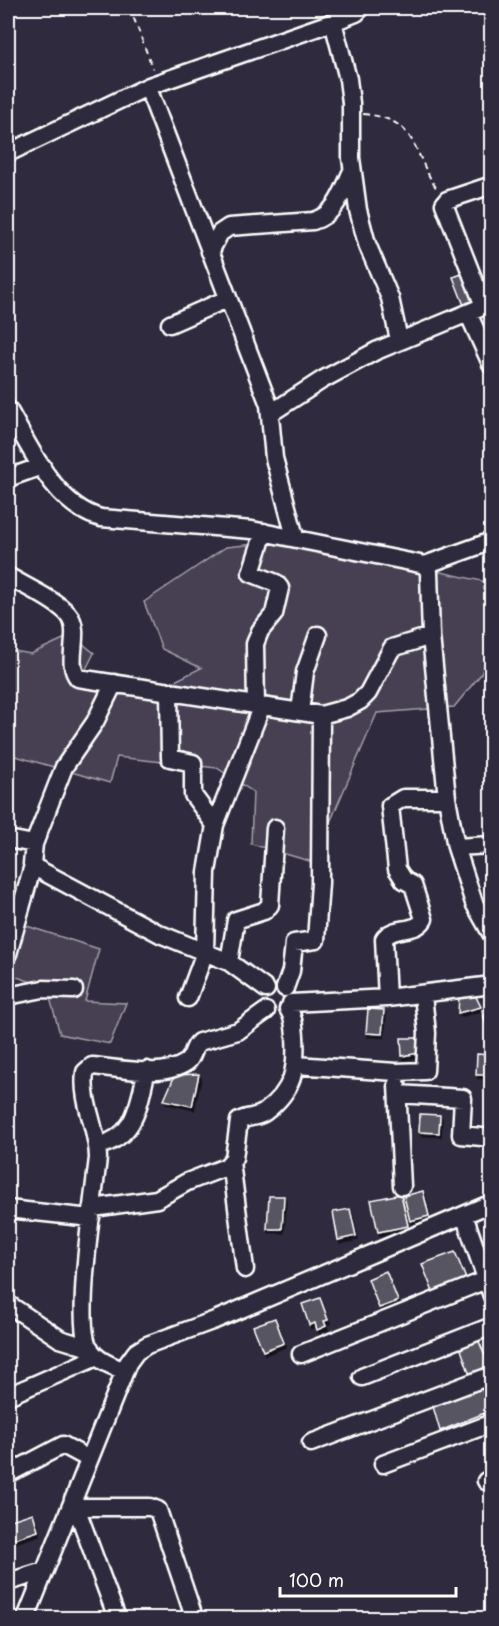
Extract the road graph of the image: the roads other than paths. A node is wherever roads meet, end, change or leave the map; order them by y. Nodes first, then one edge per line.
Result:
1 (361, 8) edge
2 (333, 22) junction
3 (154, 85) junction
4 (8, 153) edge
5 (352, 172) junction
6 (492, 185) edge
7 (210, 252) junction
8 (227, 299) junction
9 (488, 305) edge
10 (468, 313) junction
11 (170, 324) dead end
12 (399, 340) junction
13 (492, 366) edge
14 (8, 409) edge
15 (271, 413) junction
16 (42, 466) junction
17 (8, 478) edge
18 (264, 532) junction
19 (295, 537) junction
20 (492, 541) edge
21 (425, 565) junction
22 (8, 576) edge
23 (318, 635) dead end
24 (430, 636) junction
25 (114, 683) junction
26 (169, 691) junction
27 (258, 707) junction
28 (300, 712) junction
29 (321, 715) junction
30 (447, 798) junction
31 (215, 825) junction
32 (275, 828) dead end
33 (8, 839) edge
34 (34, 844) junction
35 (492, 845) edge
36 (456, 847) junction
37 (33, 866) junction
38 (492, 935) edge
39 (206, 952) junction
40 (8, 954) edge
41 (229, 962) junction
42 (492, 985) edge
43 (266, 989) junction
44 (74, 990) dead end
45 (423, 995) junction
46 (8, 996) edge
47 (188, 998) dead end
48 (387, 998) junction
49 (288, 1000) junction
50 (266, 1011) junction
51 (296, 1065) junction
52 (147, 1070) junction
53 (396, 1072) junction
54 (398, 1094) junction
55 (492, 1138) edge
56 (98, 1146) junction
57 (231, 1162) junction
58 (402, 1186) dead end
59 (492, 1203) edge
60 (8, 1209) edge
61 (92, 1213) junction
62 (464, 1215) junction
63 (245, 1269) dead end
64 (489, 1288) edge
65 (8, 1304) edge
66 (492, 1326) edge
67 (94, 1353) junction
68 (301, 1354) dead end
69 (125, 1371) junction
70 (492, 1375) edge
71 (362, 1377) dead end
72 (8, 1396) edge
73 (492, 1424) edge
74 (311, 1443) dead end
75 (89, 1459) junction
76 (383, 1464) dead end
77 (8, 1474) edge
78 (74, 1503) junction
79 (44, 1571) junction
80 (8, 1582) edge
81 (193, 1614) dead end
82 (26, 1618) edge
83 (117, 1618) edge

1 - 2 street
2 - 3 street
2 - 5 street
3 - 4 street
3 - 7 street
5 - 7 street
5 - 12 street
6 - 9 street
7 - 8 street
8 - 11 street
8 - 15 street
9 - 10 street
10 - 12 street
10 - 13 street
12 - 15 street
14 - 16 street
15 - 19 street
16 - 17 street
16 - 18 street
18 - 19 street
18 - 27 street
19 - 21 street
20 - 21 street
21 - 24 street
22 - 25 street
23 - 28 street
24 - 29 street
24 - 30 street
25 - 26 street
25 - 34 street
26 - 27 street
26 - 31 street
27 - 28 street
27 - 31 street
28 - 29 street
29 - 49 street
30 - 36 street
30 - 48 street
31 - 39 street
32 - 41 street
33 - 34 street
34 - 37 street
35 - 36 street
36 - 38 street
37 - 39 street
37 - 40 street
39 - 41 street
39 - 47 street
41 - 43 street
42 - 45 street
43 - 49 street
43 - 50 street
44 - 46 street
45 - 48 street
45 - 53 street
48 - 49 street
49 - 50 street
49 - 51 street
50 - 52 street
51 - 53 street
51 - 57 street
52 - 56 street
52 - 56 street
53 - 54 street
54 - 55 street
54 - 58 street
56 - 61 street
57 - 61 street
57 - 63 street
59 - 62 street
60 - 61 street
61 - 67 street
62 - 64 street
62 - 69 street
64 - 68 street
65 - 67 street
66 - 71 street
67 - 69 street
67 - 72 street
69 - 75 street
70 - 74 street
73 - 76 street
75 - 77 street
75 - 78 street
78 - 79 street
78 - 81 street
78 - 83 street
79 - 80 street
79 - 82 street

